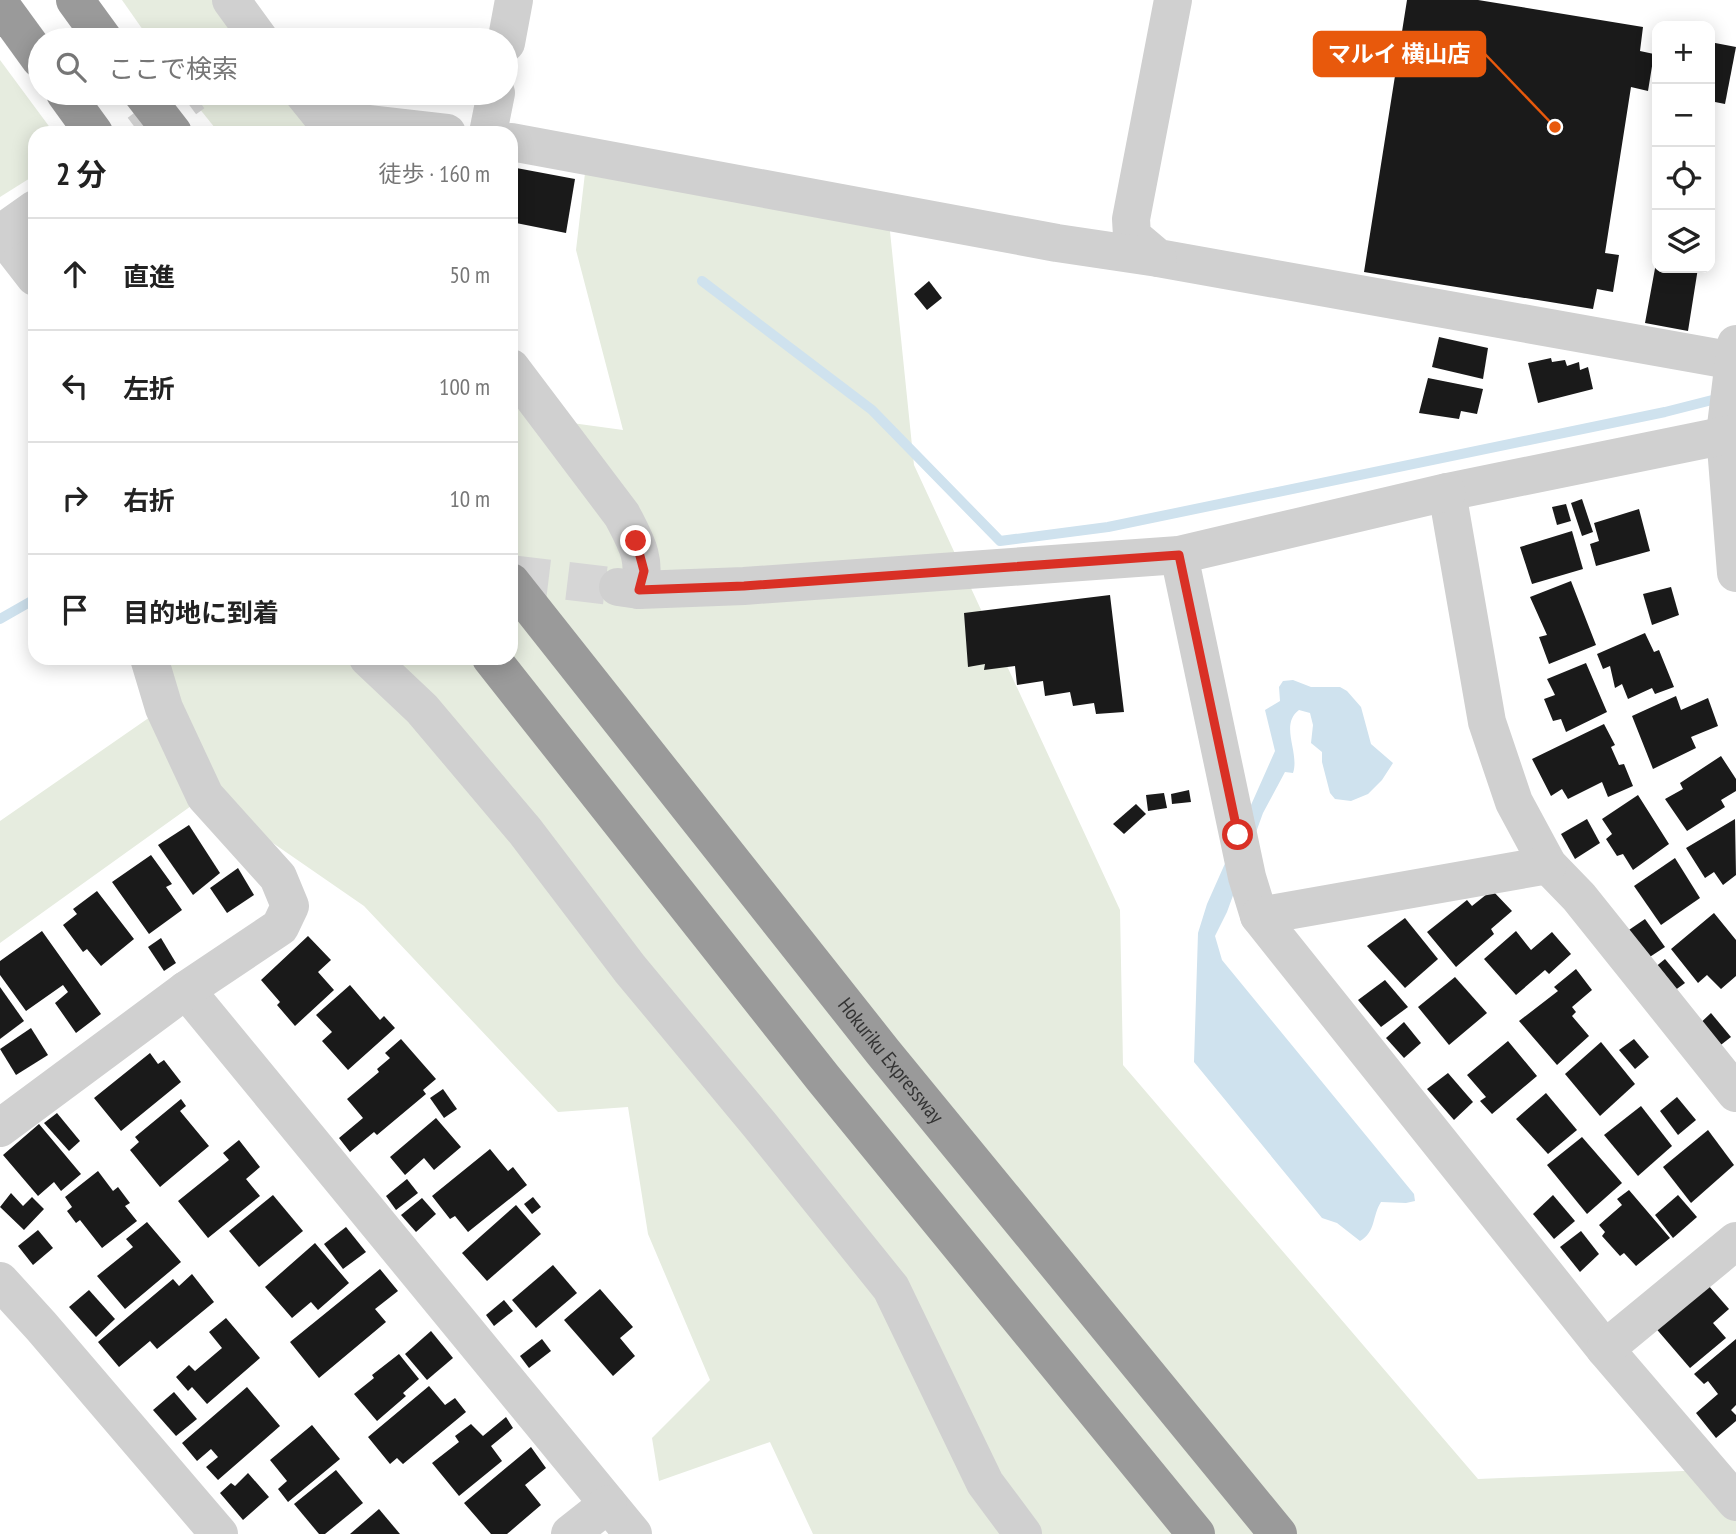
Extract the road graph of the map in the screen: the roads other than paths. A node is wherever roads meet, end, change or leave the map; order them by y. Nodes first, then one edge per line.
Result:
1 (75, 0) edge
2 (231, 0) edge
3 (514, 0) edge
4 (1173, 0) edge
5 (0, 4) edge
6 (95, 28) edge
7 (251, 28) edge
8 (509, 28) edge
9 (28, 42) edge
10 (74, 105) edge
11 (151, 105) edge
12 (494, 105) edge
13 (320, 115) edge
14 (89, 126) edge
15 (168, 126) edge
16 (398, 126) edge
17 (489, 126) edge
18 (518, 143) edge
19 (28, 214) edge
20 (0, 233) edge
21 (1158, 258) junction
22 (28, 268) edge
23 (1734, 359) edge
24 (518, 377) edge
25 (1729, 430) edge
26 (1447, 492) junction
27 (1179, 555) junction
28 (1736, 573) edge
29 (518, 591) edge
30 (151, 665) edge
31 (375, 665) edge
32 (497, 665) edge
33 (1548, 864) junction
34 (1259, 916) junction
35 (186, 990) junction
36 (1736, 1093) edge
37 (0, 1128) edge
38 (1736, 1241) edge
39 (0, 1281) edge
40 (1605, 1349) junction
41 (1736, 1502) edge
42 (607, 1504) junction
43 (219, 1534) edge
44 (570, 1534) edge
45 (633, 1534) edge
46 (1023, 1534) edge
47 (1196, 1534) edge
48 (1278, 1534) edge

1 - 6 highway
2 - 7 street
3 - 8 street
4 - 21 street
5 - 9 highway
10 - 14 highway
11 - 15 highway
12 - 17 street
13 - 16 street
18 - 21 street
19 - 20 street
20 - 22 street
21 - 23 street
23 - 25 street
24 - 27 street
25 - 26 street
25 - 28 street
26 - 27 street
26 - 33 street
27 - 34 street
29 - 48 highway, Hokuriku Expressway
30 - 35 street
31 - 46 street
32 - 47 highway
33 - 34 street
33 - 36 street
34 - 40 street
35 - 37 street
35 - 42 street
38 - 40 street
39 - 43 street
40 - 41 street
42 - 44 street
42 - 45 street

